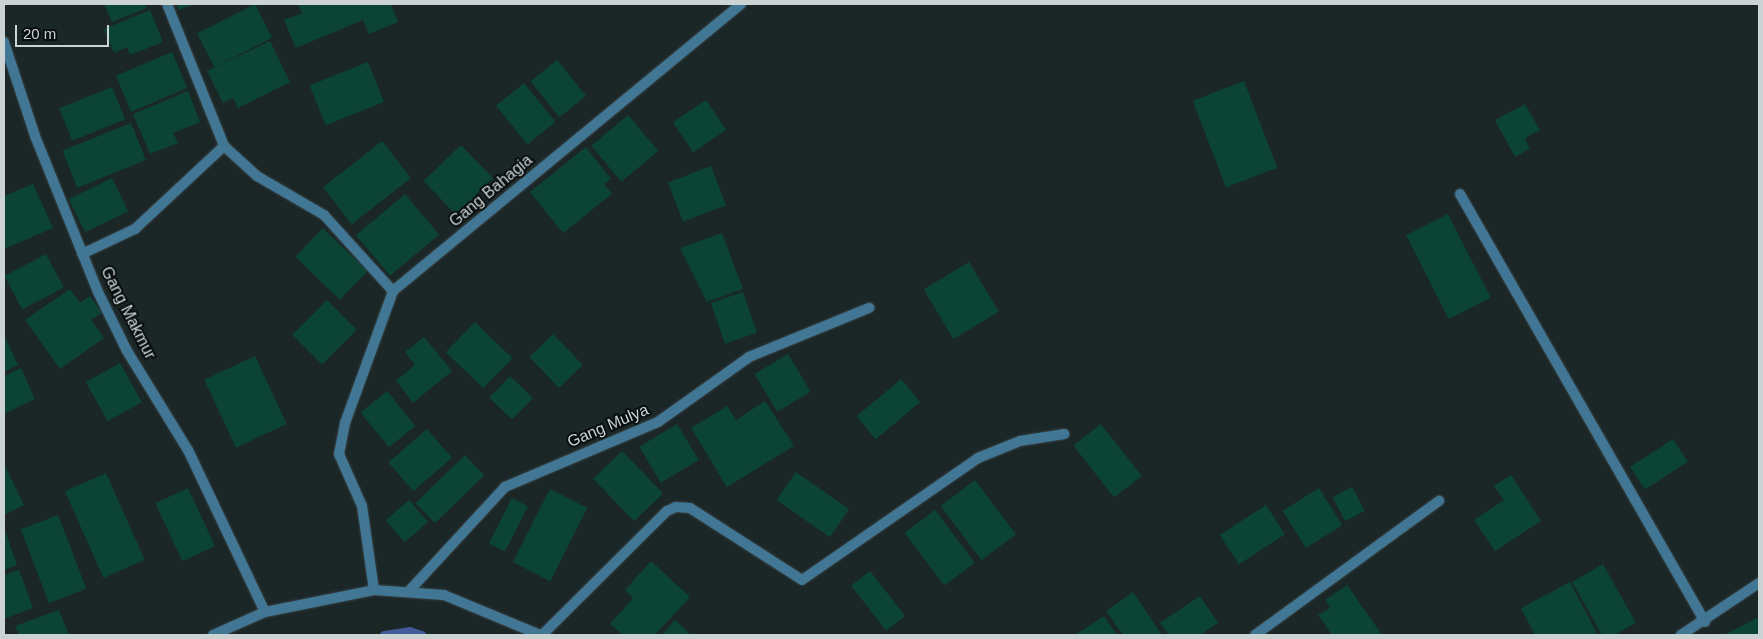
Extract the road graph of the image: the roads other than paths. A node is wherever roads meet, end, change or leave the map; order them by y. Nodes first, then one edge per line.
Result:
1 (167, 4) edge
2 (741, 4) edge
3 (4, 42) edge
4 (224, 146) junction
5 (1460, 194) dead end
6 (82, 254) junction
7 (393, 291) junction
8 (868, 308) dead end
9 (1064, 434) dead end
10 (1439, 501) dead end
11 (1759, 584) edge
12 (374, 590) junction
13 (410, 590) junction
14 (265, 612) junction
15 (1704, 622) junction
16 (213, 635) edge
17 (541, 635) edge
18 (1256, 635) edge
19 (1681, 635) edge

1 - 4 street
2 - 7 street, Gang Bahagia
3 - 6 street, Gang Makmur
4 - 6 street
4 - 7 street
5 - 15 street
6 - 14 street, Gang Makmur
7 - 12 street
8 - 13 street, Gang Mulya
9 - 17 street
10 - 18 street
11 - 15 street
12 - 13 street
12 - 14 street
13 - 17 street
14 - 16 street
15 - 19 street

